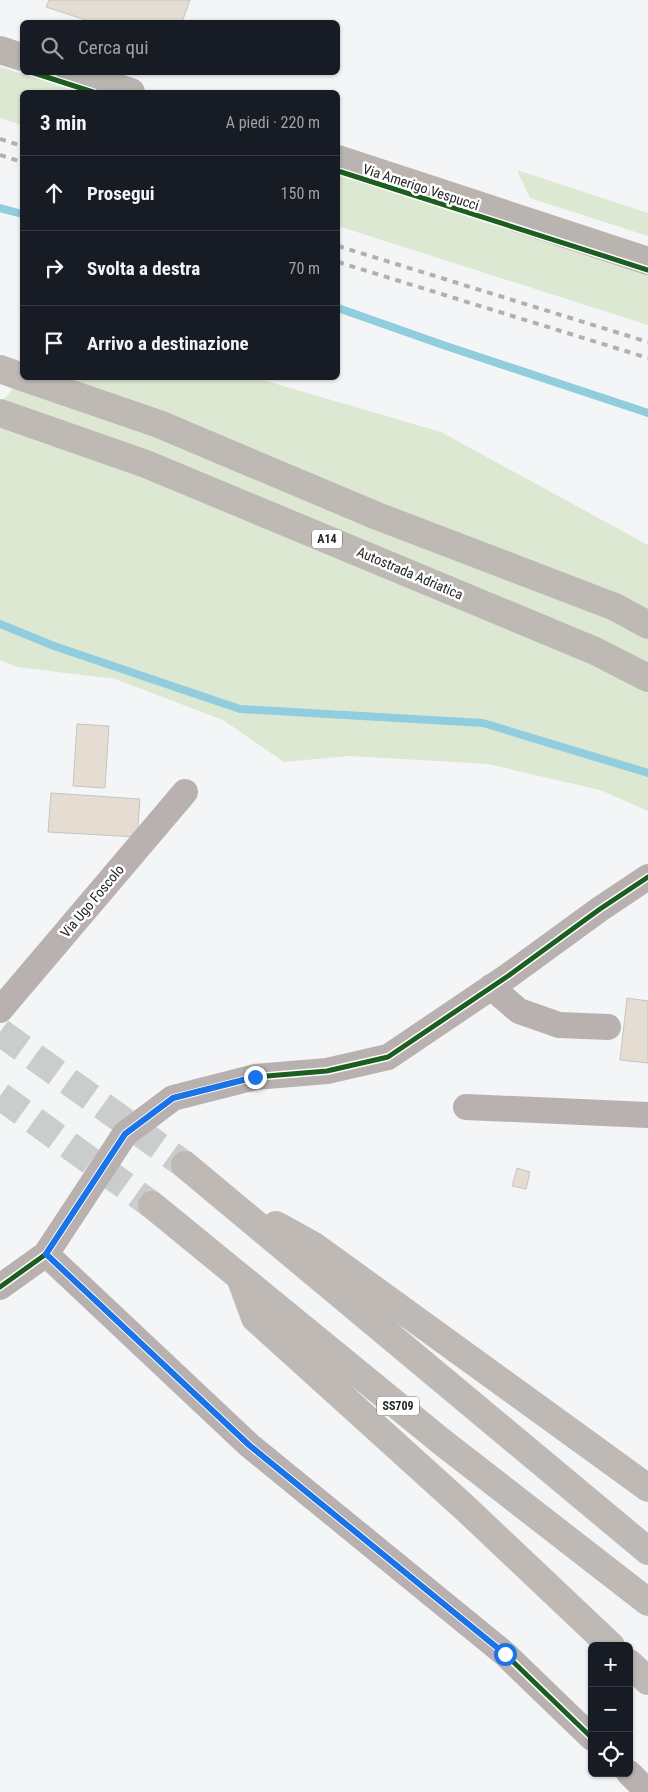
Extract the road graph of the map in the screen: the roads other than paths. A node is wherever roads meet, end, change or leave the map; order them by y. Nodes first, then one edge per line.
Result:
1 (0, 50) edge
2 (20, 56) edge
3 (79, 75) edge
4 (126, 90) edge
5 (340, 161) edge
6 (648, 260) edge
7 (0, 369) edge
8 (20, 376) edge
9 (33, 380) edge
10 (0, 413) edge
11 (648, 625) edge
12 (648, 678) edge
13 (185, 792) dead end
14 (648, 877) edge
15 (491, 987) junction
16 (0, 1010) edge
17 (608, 1027) dead end
18 (466, 1107) dead end
19 (648, 1115) edge
20 (185, 1165) tunnel mouth
21 (217, 1192) junction
22 (152, 1205) tunnel mouth
23 (46, 1254) junction
24 (242, 1280) junction
25 (0, 1287) edge
26 (648, 1488) edge
27 (648, 1551) edge
28 (648, 1602) edge
29 (607, 1642) edge
30 (633, 1667) edge
31 (648, 1681) edge
32 (588, 1734) edge
33 (633, 1777) edge
34 (648, 1792) edge

1 - 2 main road
3 - 4 main road
5 - 6 main road, Via Amerigo Vespucci
7 - 8 highway
9 - 11 highway
10 - 12 highway, Autostrada Adriatica / A14
13 - 16 street, Via Ugo Foscolo
14 - 15 street
15 - 17 street
15 - 23 street
18 - 19 street
20 - 21 highway
21 - 26 highway
21 - 27 highway
22 - 24 highway, SS709
23 - 25 street
23 - 32 street
24 - 28 highway, SS709
24 - 29 highway, SS709
30 - 31 highway
33 - 34 street

